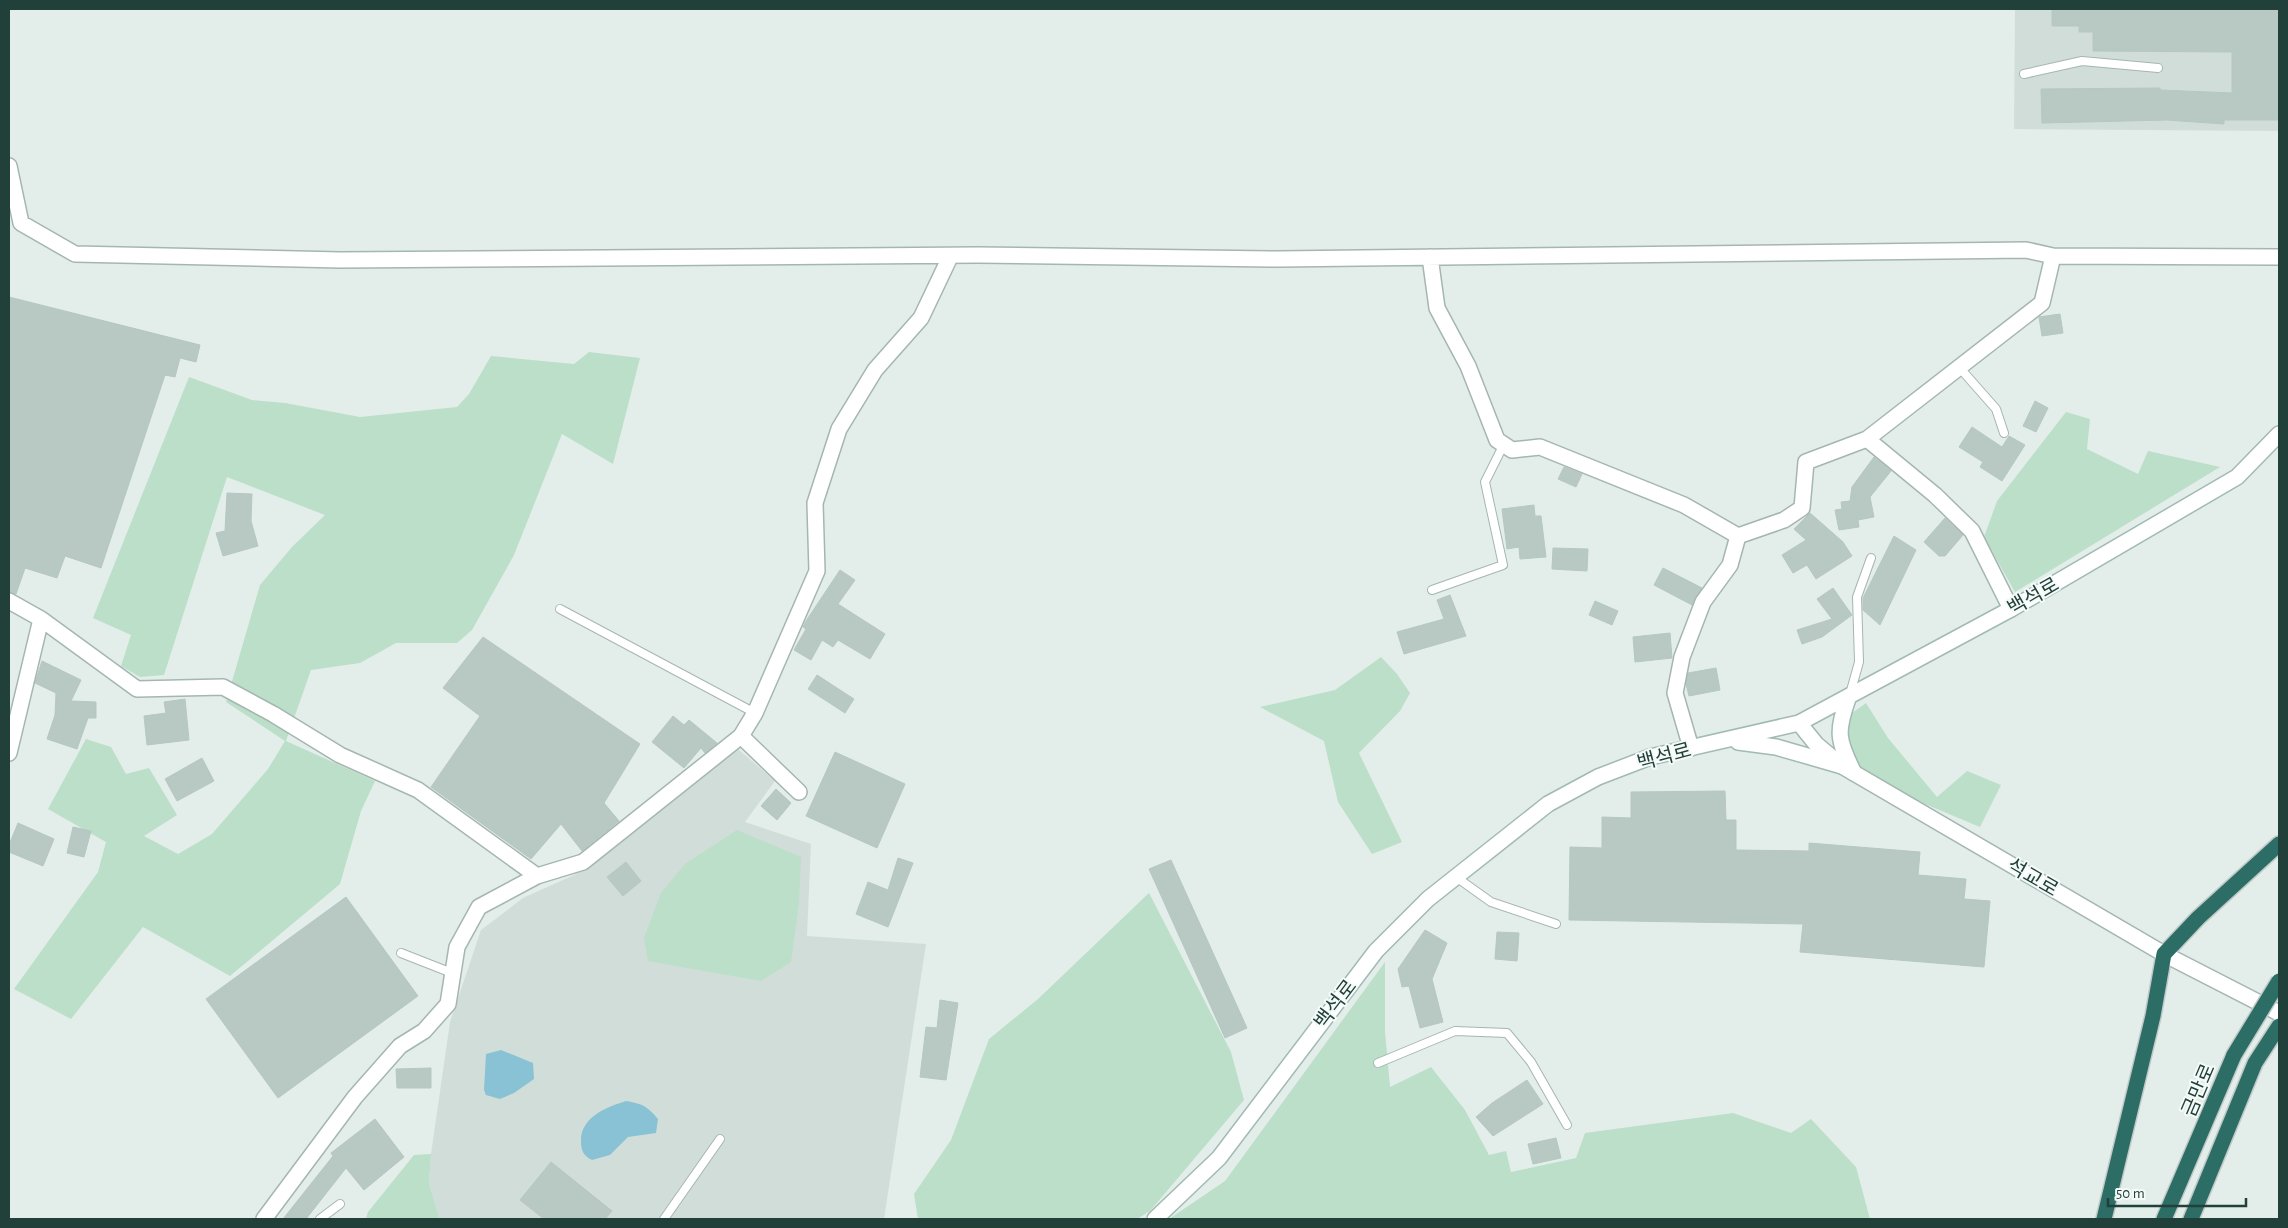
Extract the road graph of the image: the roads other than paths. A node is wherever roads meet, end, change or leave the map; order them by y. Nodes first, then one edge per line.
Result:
1 (2158, 68) dead end
2 (2024, 74) dead end
3 (9, 166) edge
4 (15, 225) edge
5 (2053, 256) junction
6 (950, 257) junction
7 (1430, 257) junction
8 (2279, 257) edge
9 (1959, 367) junction
10 (2004, 433) dead end
11 (2279, 434) edge
12 (1867, 439) junction
13 (1504, 444) junction
14 (1738, 536) junction
15 (1871, 558) dead end
16 (1432, 590) dead end
17 (9, 601) edge
18 (560, 609) dead end
19 (2011, 609) junction
20 (41, 618) junction
21 (1849, 696) junction
22 (755, 713) junction
23 (1799, 723) junction
24 (741, 736) junction
25 (1724, 740) junction
26 (1691, 748) junction
27 (9, 753) edge
28 (1848, 770) junction
29 (799, 792) dead end
30 (2279, 844) edge
31 (537, 876) junction
32 (1456, 877) junction
33 (1556, 924) dead end
34 (401, 952) dead end
35 (2164, 954) junction
36 (452, 973) junction
37 (2279, 981) edge
38 (2279, 1013) edge
39 (2279, 1026) edge
40 (1378, 1063) dead end
41 (1567, 1124) dead end
42 (720, 1139) dead end
43 (340, 1204) dead end
44 (264, 1219) edge
45 (320, 1219) edge
46 (664, 1219) edge
47 (1155, 1219) edge
48 (2104, 1219) edge
49 (2164, 1219) edge
50 (2191, 1219) edge

1 - 2 lane
3 - 4 street
4 - 6 street
5 - 7 street
5 - 8 street
5 - 9 street
6 - 7 street
6 - 22 street
7 - 13 street
9 - 10 lane
9 - 12 street
11 - 19 street, 백석로
12 - 14 street
12 - 19 street
13 - 14 street
13 - 16 lane
14 - 26 street
15 - 21 lane
17 - 20 street
18 - 22 lane
19 - 21 street, 백석로
20 - 27 street
20 - 31 street
21 - 23 street, 백석로
21 - 28 street
22 - 24 street
23 - 25 street, 백석로
23 - 28 street, 석교로
24 - 29 street
24 - 31 street
25 - 26 street, 백석로
25 - 28 street
26 - 32 street, 백석로
28 - 35 street, 석교로
30 - 35 highway
31 - 36 street
32 - 33 lane
32 - 47 street, 백석로
34 - 36 lane
35 - 38 street, 석교로
35 - 48 highway
36 - 44 street
37 - 49 highway, 금만로, bridge
39 - 50 highway, 금만로
40 - 41 lane
42 - 46 lane
43 - 45 lane

